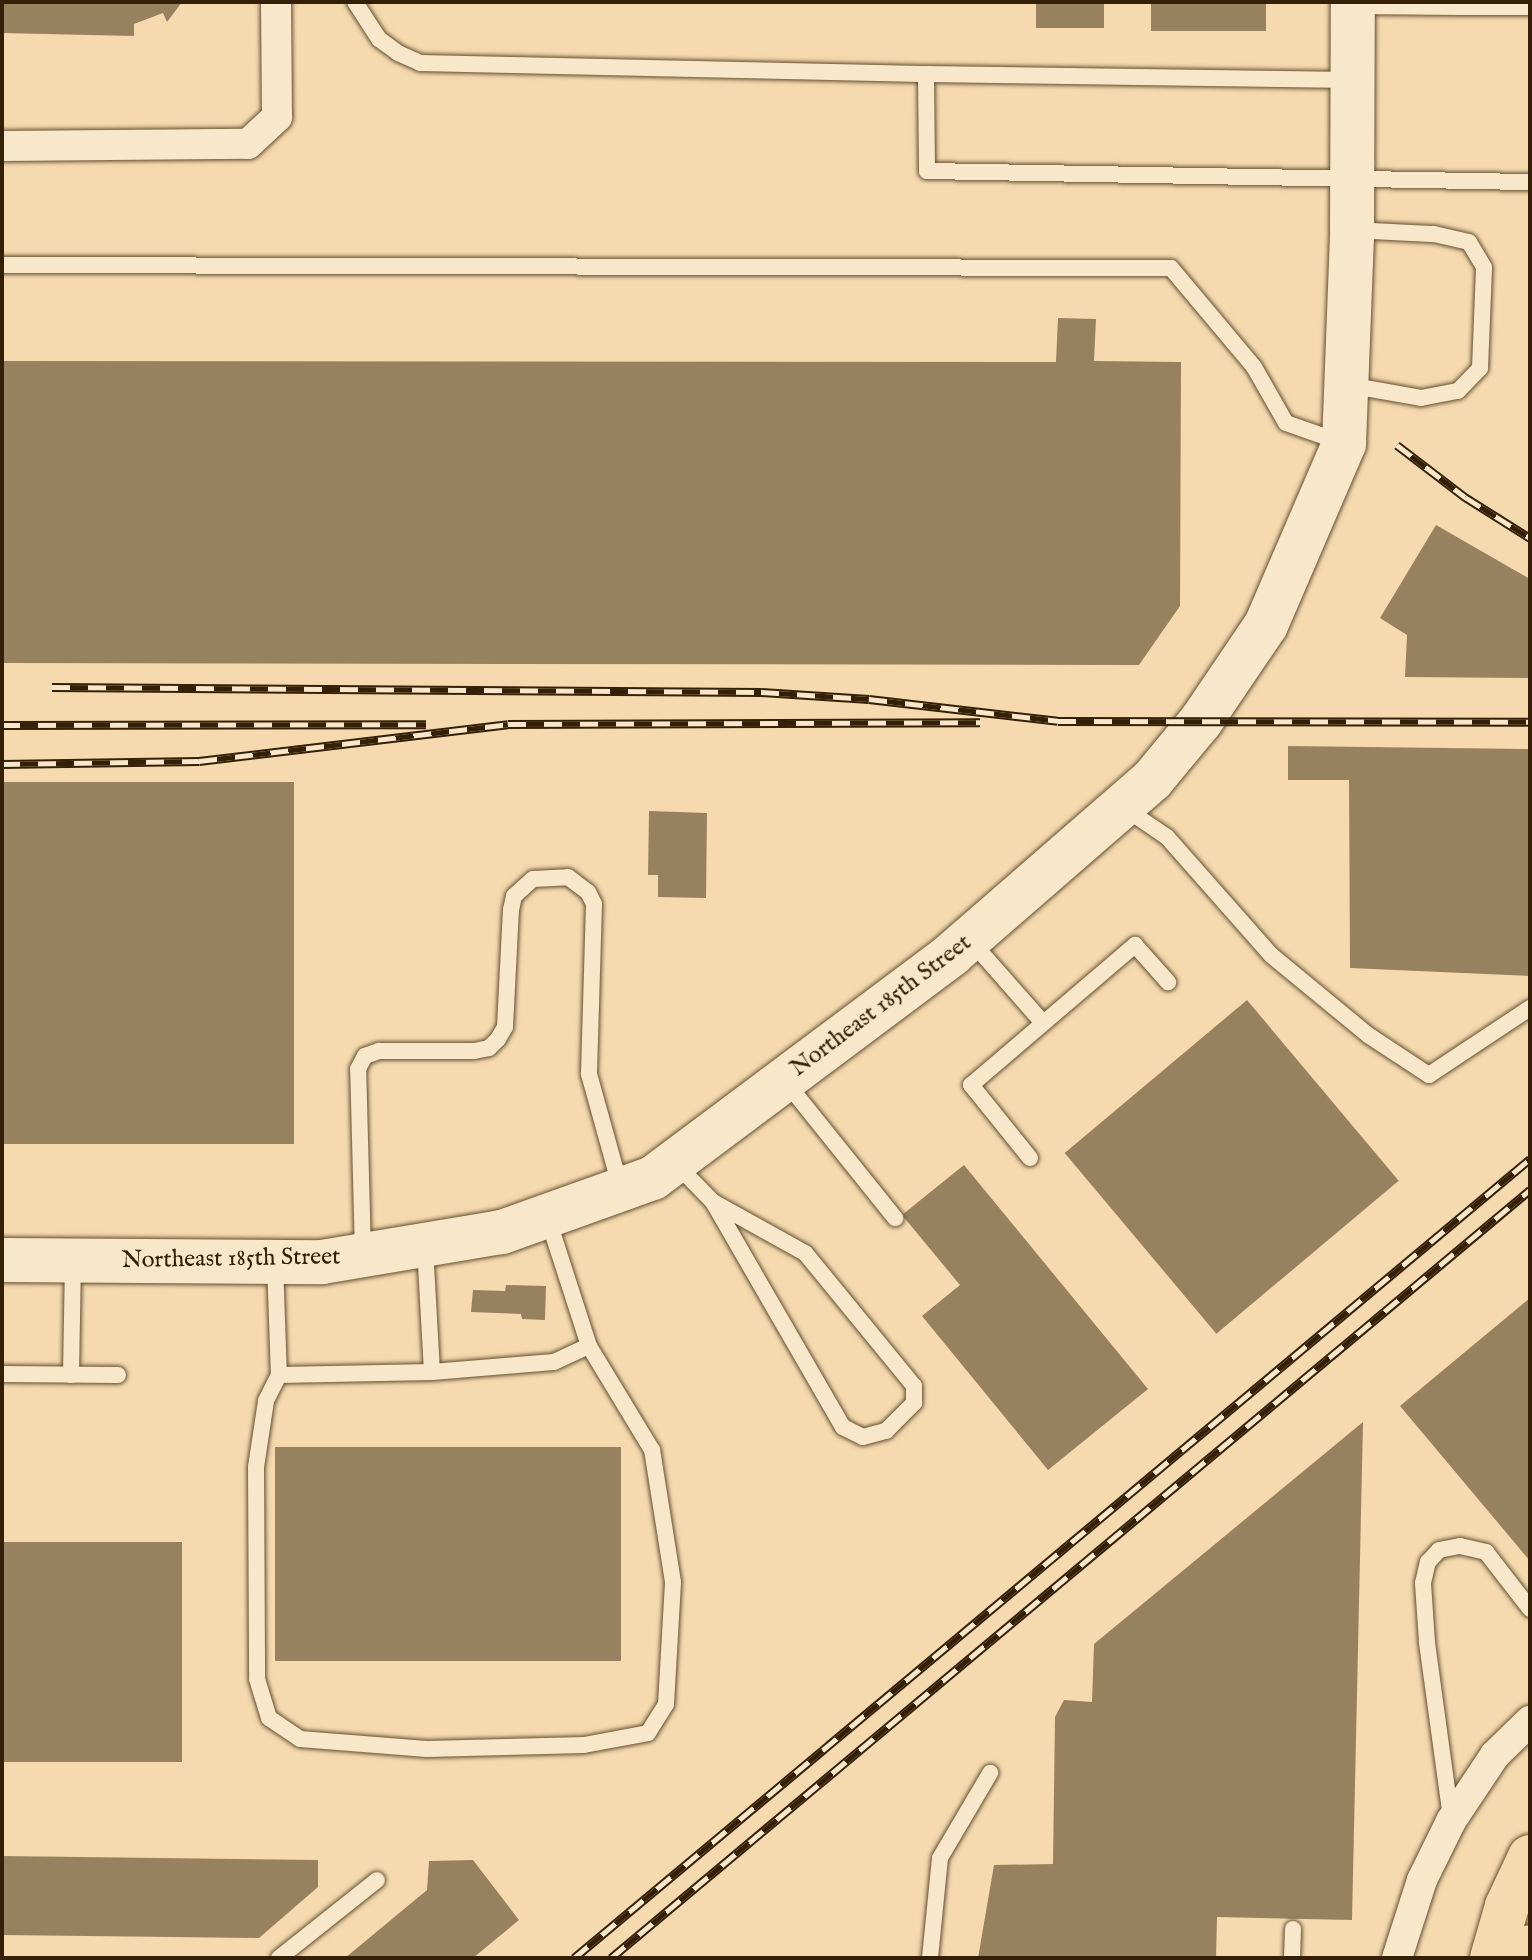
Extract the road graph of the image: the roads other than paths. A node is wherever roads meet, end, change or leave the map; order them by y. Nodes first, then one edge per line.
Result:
1 (276, 2) edge
2 (355, 2) edge
3 (1353, 4) edge
4 (1461, 4) edge
5 (1530, 7) edge
6 (926, 74) junction
7 (1353, 80) junction
8 (2, 146) edge
9 (1352, 180) junction
10 (1530, 182) edge
11 (1352, 234) junction
12 (2, 265) edge
13 (1346, 385) junction
14 (1344, 444) junction
15 (1122, 806) junction
16 (969, 939) junction
17 (1168, 982) dead end
18 (1530, 1008) edge
19 (1043, 1023) junction
20 (784, 1079) junction
21 (1030, 1158) dead end
22 (674, 1162) junction
23 (621, 1189) junction
24 (713, 1202) junction
25 (547, 1217) junction
26 (895, 1218) dead end
27 (425, 1245) junction
28 (363, 1255) junction
29 (2, 1260) edge
30 (73, 1261) junction
31 (275, 1262) junction
32 (589, 1346) junction
33 (432, 1372) junction
34 (2, 1374) edge
35 (71, 1375) junction
36 (118, 1375) dead end
37 (279, 1375) junction
38 (1530, 1609) edge
39 (1530, 1721) edge
40 (990, 1773) dead end
41 (1451, 1821) junction
42 (1530, 1857) edge
43 (377, 1880) dead end
44 (1293, 1929) dead end
45 (1530, 1947) edge
46 (279, 1958) edge
47 (930, 1958) edge
48 (1292, 1958) edge
49 (1397, 1958) edge
50 (1492, 1958) edge
51 (1528, 1958) edge

1 - 8 street
2 - 6 lane
3 - 4 lane
3 - 7 street, Northeast 185th Street
4 - 5 lane
6 - 7 lane
6 - 9 lane
7 - 9 street, Northeast 185th Street
9 - 10 lane
9 - 11 street, Northeast 185th Street
11 - 13 street, Northeast 185th Street
11 - 13 lane
12 - 14 lane
13 - 14 street, Northeast 185th Street
14 - 15 street, Northeast 185th Street
15 - 16 street, Northeast 185th Street
15 - 18 lane
16 - 19 lane
16 - 20 street, Northeast 185th Street
17 - 19 lane
19 - 21 lane
20 - 22 street, Northeast 185th Street
20 - 26 lane
22 - 23 street, Northeast 185th Street
22 - 24 lane
23 - 25 street, Northeast 185th Street
23 - 28 lane
24 - 24 lane
25 - 27 street, Northeast 185th Street
25 - 32 lane
27 - 28 street, Northeast 185th Street
27 - 33 lane
28 - 31 street, Northeast 185th Street
29 - 30 street, Northeast 185th Street
30 - 31 street, Northeast 185th Street
30 - 35 lane
31 - 37 lane
32 - 33 lane
32 - 37 lane
33 - 37 lane
34 - 35 lane
35 - 36 lane
38 - 41 lane
39 - 41 street
40 - 47 lane
41 - 49 street
42 - 50 highway
43 - 46 lane
44 - 48 lane
45 - 51 highway

